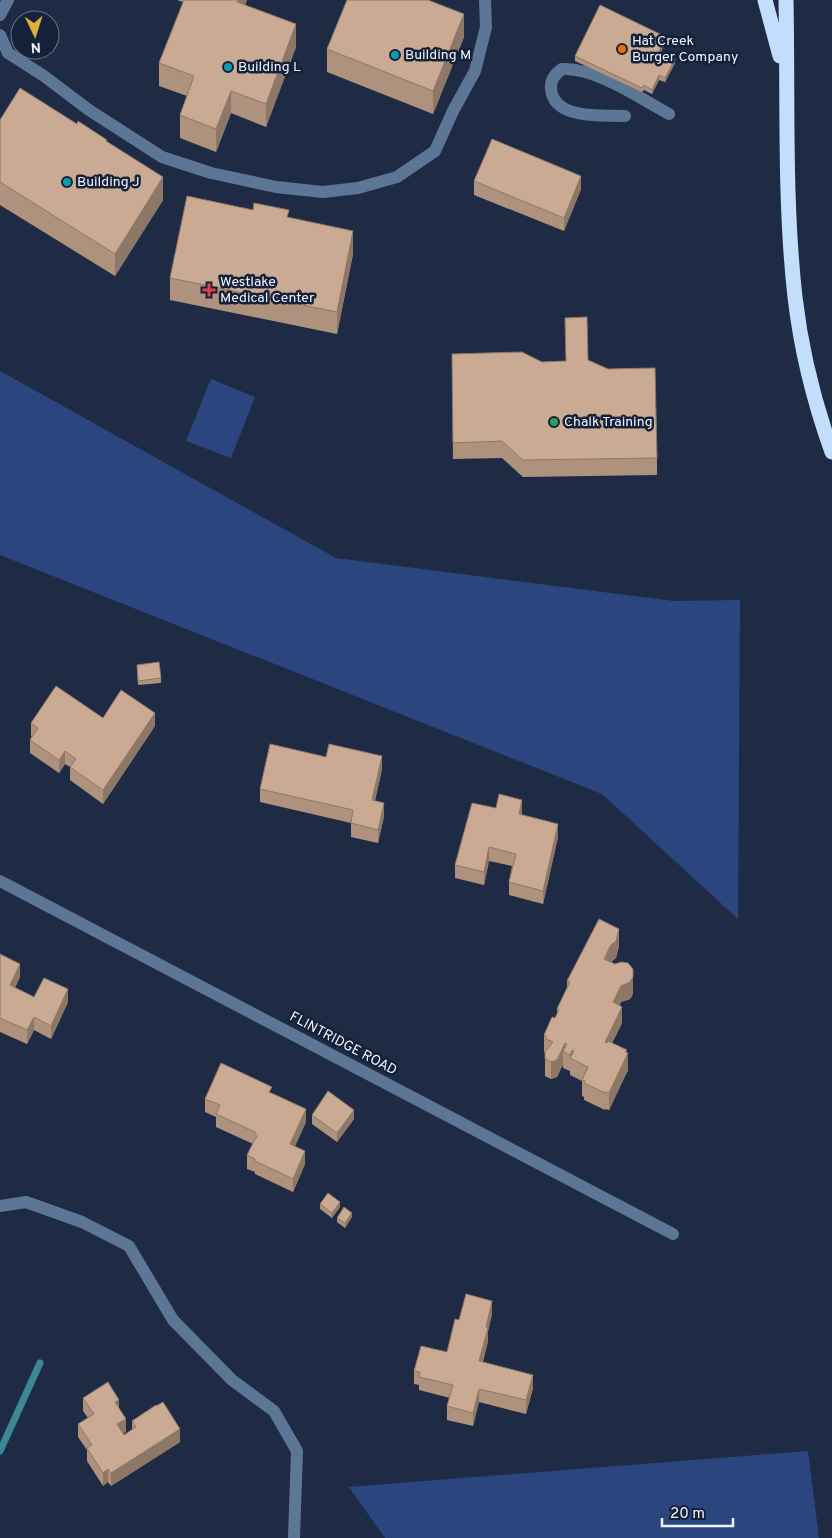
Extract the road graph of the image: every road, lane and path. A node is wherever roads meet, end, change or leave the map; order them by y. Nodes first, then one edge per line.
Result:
1 (8, 0) edge
2 (485, 0) edge
3 (765, 0) edge
4 (786, 0) edge
5 (0, 15) edge
6 (0, 35) edge
7 (788, 91) junction
8 (669, 114) dead end
9 (626, 116) dead end
10 (832, 452) edge
11 (0, 881) edge
12 (0, 1206) edge
13 (673, 1234) dead end
14 (294, 1538) edge

1 - 5 street
2 - 6 street
3 - 7 highway
4 - 7 highway
7 - 10 highway
8 - 9 street
11 - 13 street, FLINTRIDGE ROAD
12 - 14 street

